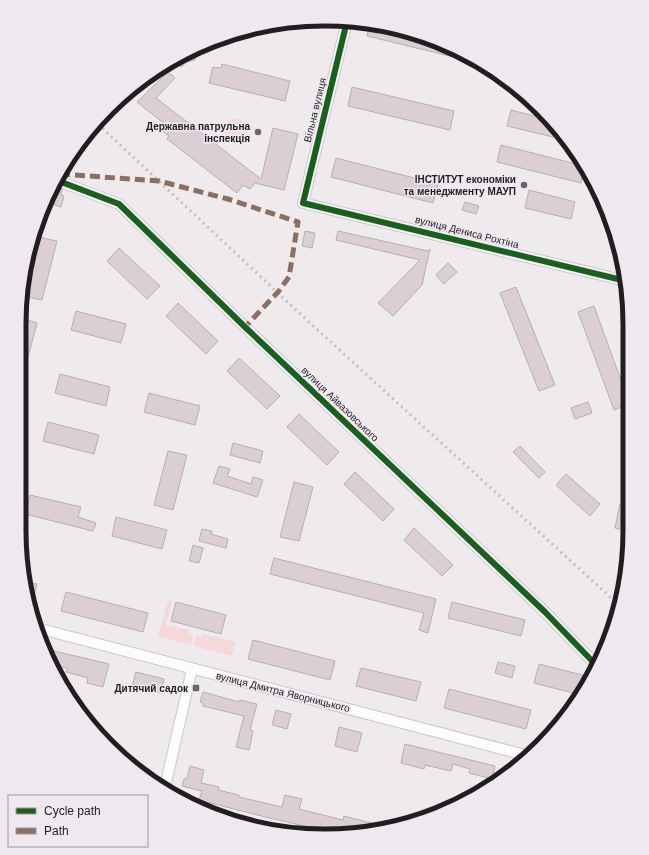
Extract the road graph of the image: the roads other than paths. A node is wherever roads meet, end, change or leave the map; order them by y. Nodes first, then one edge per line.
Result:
1 (346, 27) edge
2 (62, 182) edge
3 (303, 203) joint
4 (619, 279) edge
5 (43, 630) edge
6 (593, 662) edge
7 (192, 669) junction
8 (522, 754) edge
9 (166, 783) edge

1 - 3 street, Вільна вулиця
2 - 6 street, вулиця Айвазовського
3 - 4 street, вулиця Дениса Рохтіна
5 - 7 street, вулиця Дмитра Яворницького
7 - 8 street, вулиця Дмитра Яворницького
7 - 9 street

